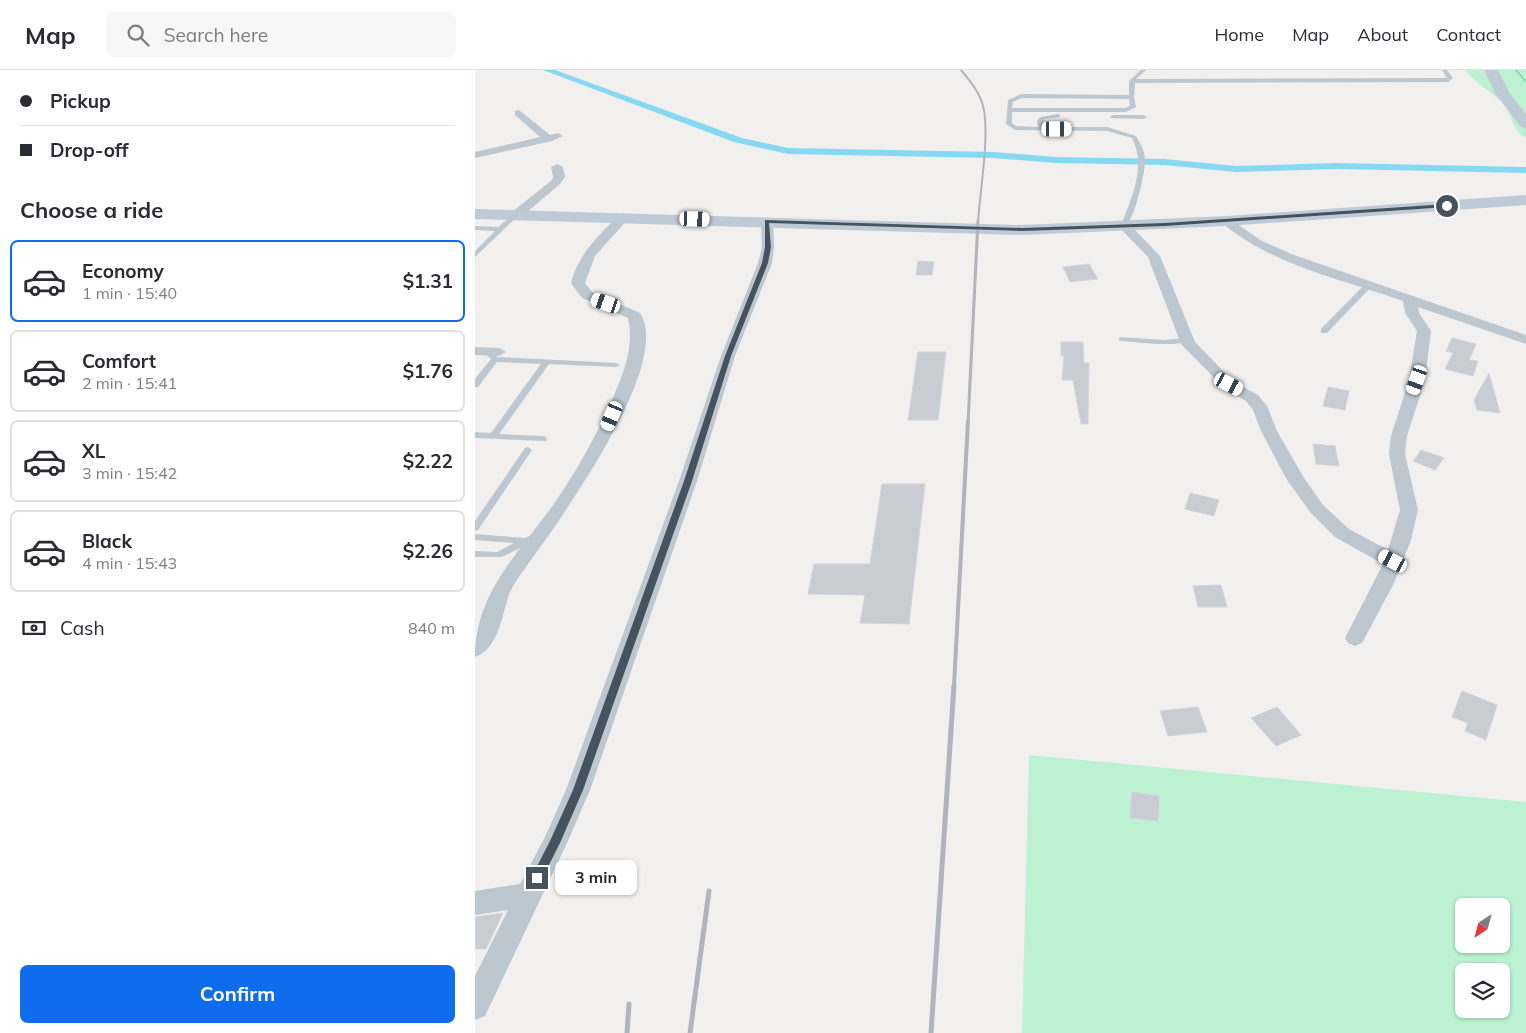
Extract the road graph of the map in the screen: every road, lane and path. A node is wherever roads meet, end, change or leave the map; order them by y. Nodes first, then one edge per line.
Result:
1 (1144, 70) edge
2 (1444, 70) edge
3 (1491, 70) edge
4 (1516, 70) edge
5 (1132, 81) junction
6 (1526, 82) edge
7 (1131, 97) junction
8 (1009, 110) junction
9 (519, 113) dead end
10 (1051, 113) junction
11 (1144, 117) dead end
12 (1526, 124) edge
13 (1041, 129) junction
14 (475, 155) edge
15 (557, 167) dead end
16 (1526, 200) edge
17 (475, 214) edge
18 (516, 215) junction
19 (624, 217) junction
20 (767, 221) junction
21 (1227, 221) junction
22 (1124, 226) junction
23 (475, 228) edge
24 (499, 229) junction
25 (475, 255) edge
26 (1369, 285) junction
27 (1410, 301) junction
28 (1324, 331) dead end
29 (1122, 339) dead end
30 (1186, 340) junction
31 (1526, 340) edge
32 (489, 354) edge
33 (546, 362) junction
34 (616, 364) dead end
35 (475, 385) edge
36 (475, 435) edge
37 (493, 436) junction
38 (543, 439) dead end
39 (528, 450) dead end
40 (475, 528) edge
41 (475, 537) edge
42 (533, 538) junction
43 (475, 554) edge
44 (1393, 561) junction
45 (1355, 638) dead end
46 (475, 649) edge
47 (528, 895) junction
48 (475, 903) edge
49 (475, 1006) edge

1 - 5 lane
2 - 5 lane
3 - 12 main road
4 - 6 path
5 - 7 lane
7 - 8 lane
7 - 10 lane
8 - 10 lane
8 - 13 lane
9 - 14 street
10 - 11 lane
10 - 13 lane
13 - 22 lane
15 - 18 street
16 - 21 main road
17 - 18 main road
18 - 19 main road
18 - 24 lane
19 - 20 main road
19 - 42 street
20 - 22 main road
20 - 47 street
21 - 22 main road
21 - 26 street
22 - 30 street
23 - 24 lane
24 - 25 lane
26 - 27 street
26 - 28 lane
27 - 31 street
27 - 44 street
29 - 30 lane
30 - 44 street
32 - 33 lane
32 - 35 lane
33 - 34 lane
33 - 37 lane
36 - 37 lane
37 - 38 lane
39 - 40 lane
41 - 42 lane
42 - 43 lane
42 - 46 street
44 - 45 street
47 - 48 street
47 - 49 street

